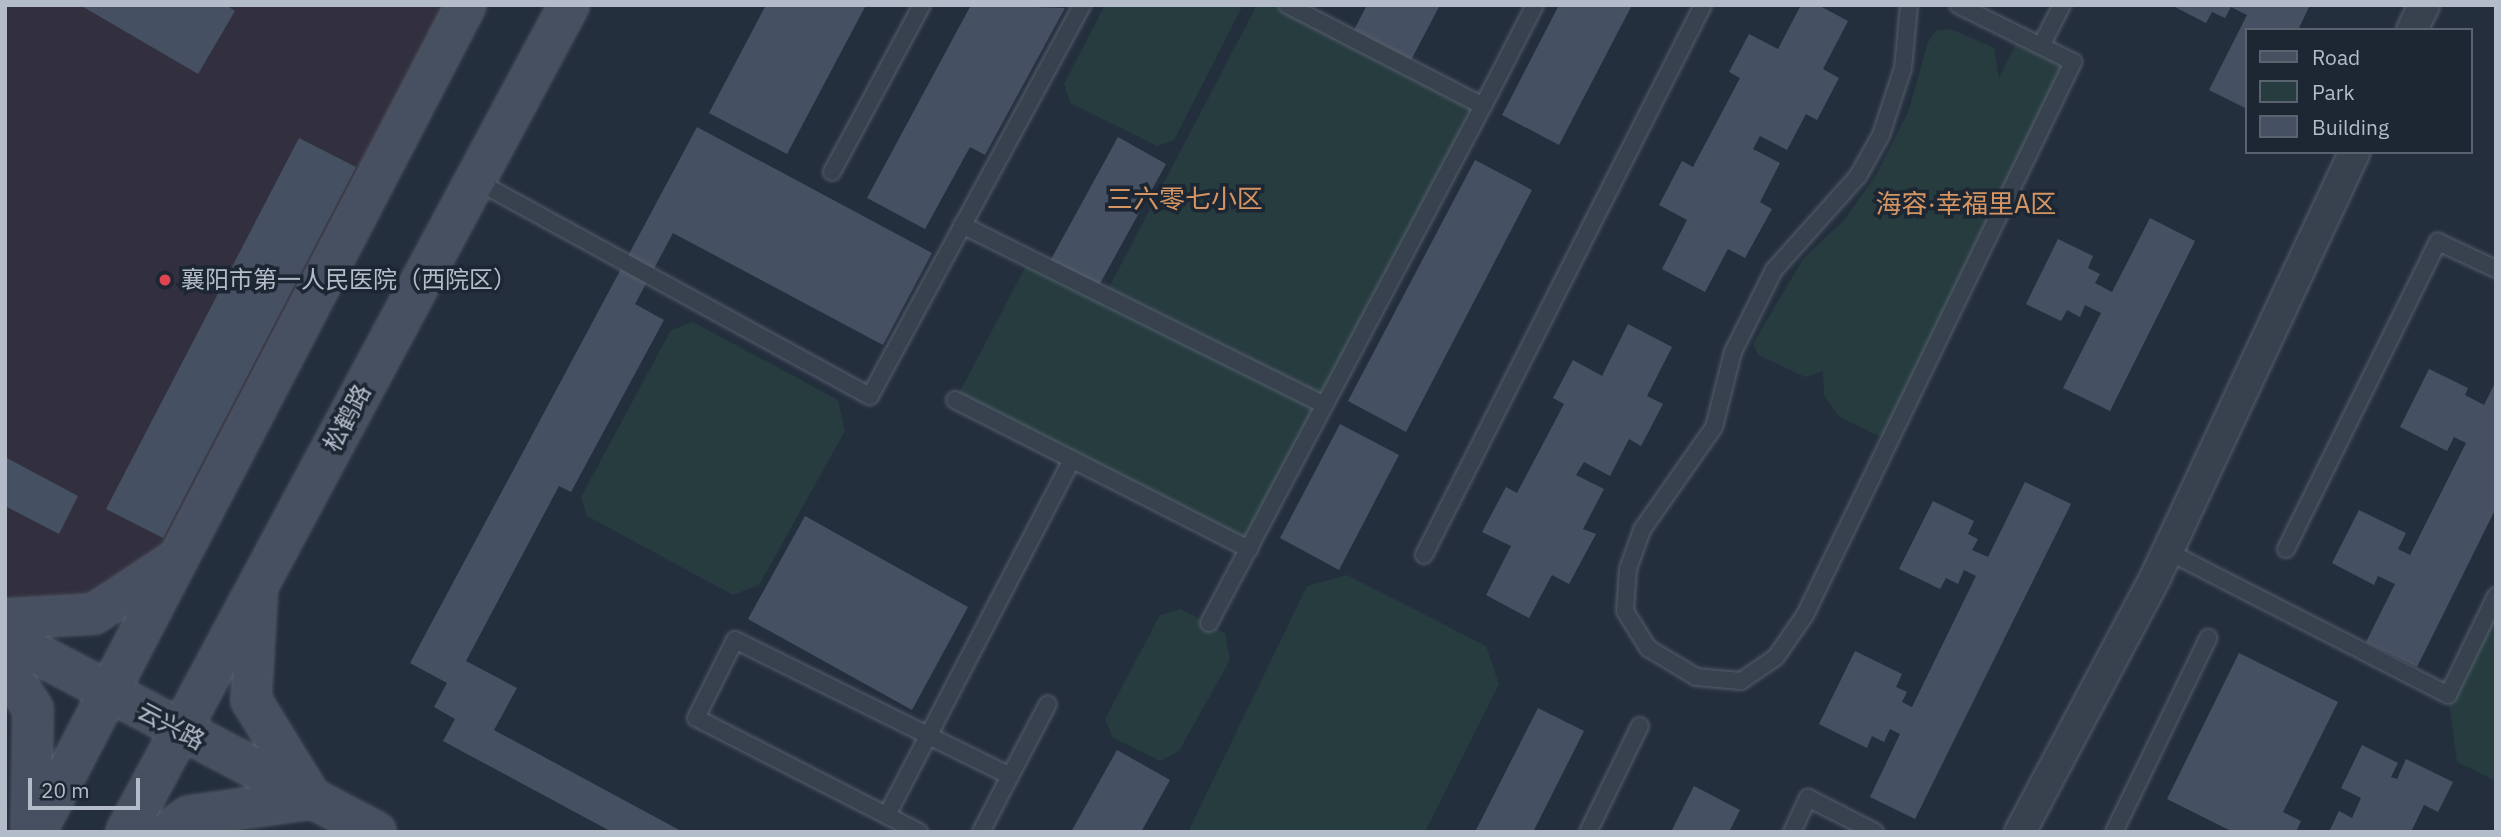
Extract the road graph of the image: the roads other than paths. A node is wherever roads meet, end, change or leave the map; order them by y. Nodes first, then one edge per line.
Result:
1 (466, 5) edge
2 (569, 5) edge
3 (922, 5) edge
4 (1082, 5) edge
5 (1535, 5) edge
6 (1703, 5) edge
7 (1909, 5) edge
8 (1958, 5) edge
9 (2062, 5) edge
10 (2424, 5) edge
11 (1290, 6) edge
12 (2413, 28) edge
13 (2040, 46) junction
14 (1483, 106) junction
15 (2354, 154) edge
16 (832, 172) dead end
17 (475, 180) junction
18 (962, 225) junction
19 (2496, 269) edge
20 (955, 401) dead end
21 (1324, 405) junction
22 (1072, 460) junction
23 (1248, 549) junction
24 (2286, 549) dead end
25 (2168, 551) junction
26 (181, 555) junction
27 (1424, 555) dead end
28 (257, 585) junction
29 (2496, 596) edge
30 (5, 620) edge
31 (1209, 623) dead end
32 (5, 637) edge
33 (2208, 638) dead end
34 (5, 666) edge
35 (109, 693) junction
36 (1048, 704) dead end
37 (1640, 726) dead end
38 (179, 731) junction
39 (929, 736) junction
40 (1010, 776) junction
41 (312, 799) junction
42 (887, 814) junction
43 (34, 832) edge
44 (126, 832) edge
45 (167, 832) edge
46 (376, 832) edge
47 (919, 832) edge
48 (981, 832) edge
49 (1588, 832) edge
50 (1792, 832) edge
51 (1875, 832) edge
52 (2021, 832) edge
53 (2114, 832) edge

1 - 26 main road
2 - 17 main road, 松鹤路
3 - 16 lane
4 - 18 lane
5 - 14 lane
6 - 27 lane
7 - 13 lane
8 - 13 lane
9 - 13 lane
10 - 12 street
11 - 14 lane
14 - 21 lane
15 - 25 street
17 - 18 lane
17 - 28 main road, 松鹤路
18 - 21 lane
19 - 24 lane
20 - 22 lane
21 - 23 lane
22 - 23 lane
22 - 39 lane
23 - 31 lane
25 - 29 lane
25 - 52 street
26 - 30 main road
26 - 35 main road
28 - 38 main road, 松鹤路
28 - 41 main road
32 - 35 main road, 云兴路
33 - 53 lane
34 - 43 main road
35 - 38 main road, 云兴路
35 - 43 main road
36 - 40 lane
37 - 49 lane
38 - 41 main road, 云兴路
38 - 44 main road, 松鹤路
39 - 40 lane
39 - 42 lane
39 - 42 lane
40 - 48 lane
41 - 45 main road
41 - 46 main road, 云兴路
42 - 47 lane
50 - 51 lane

